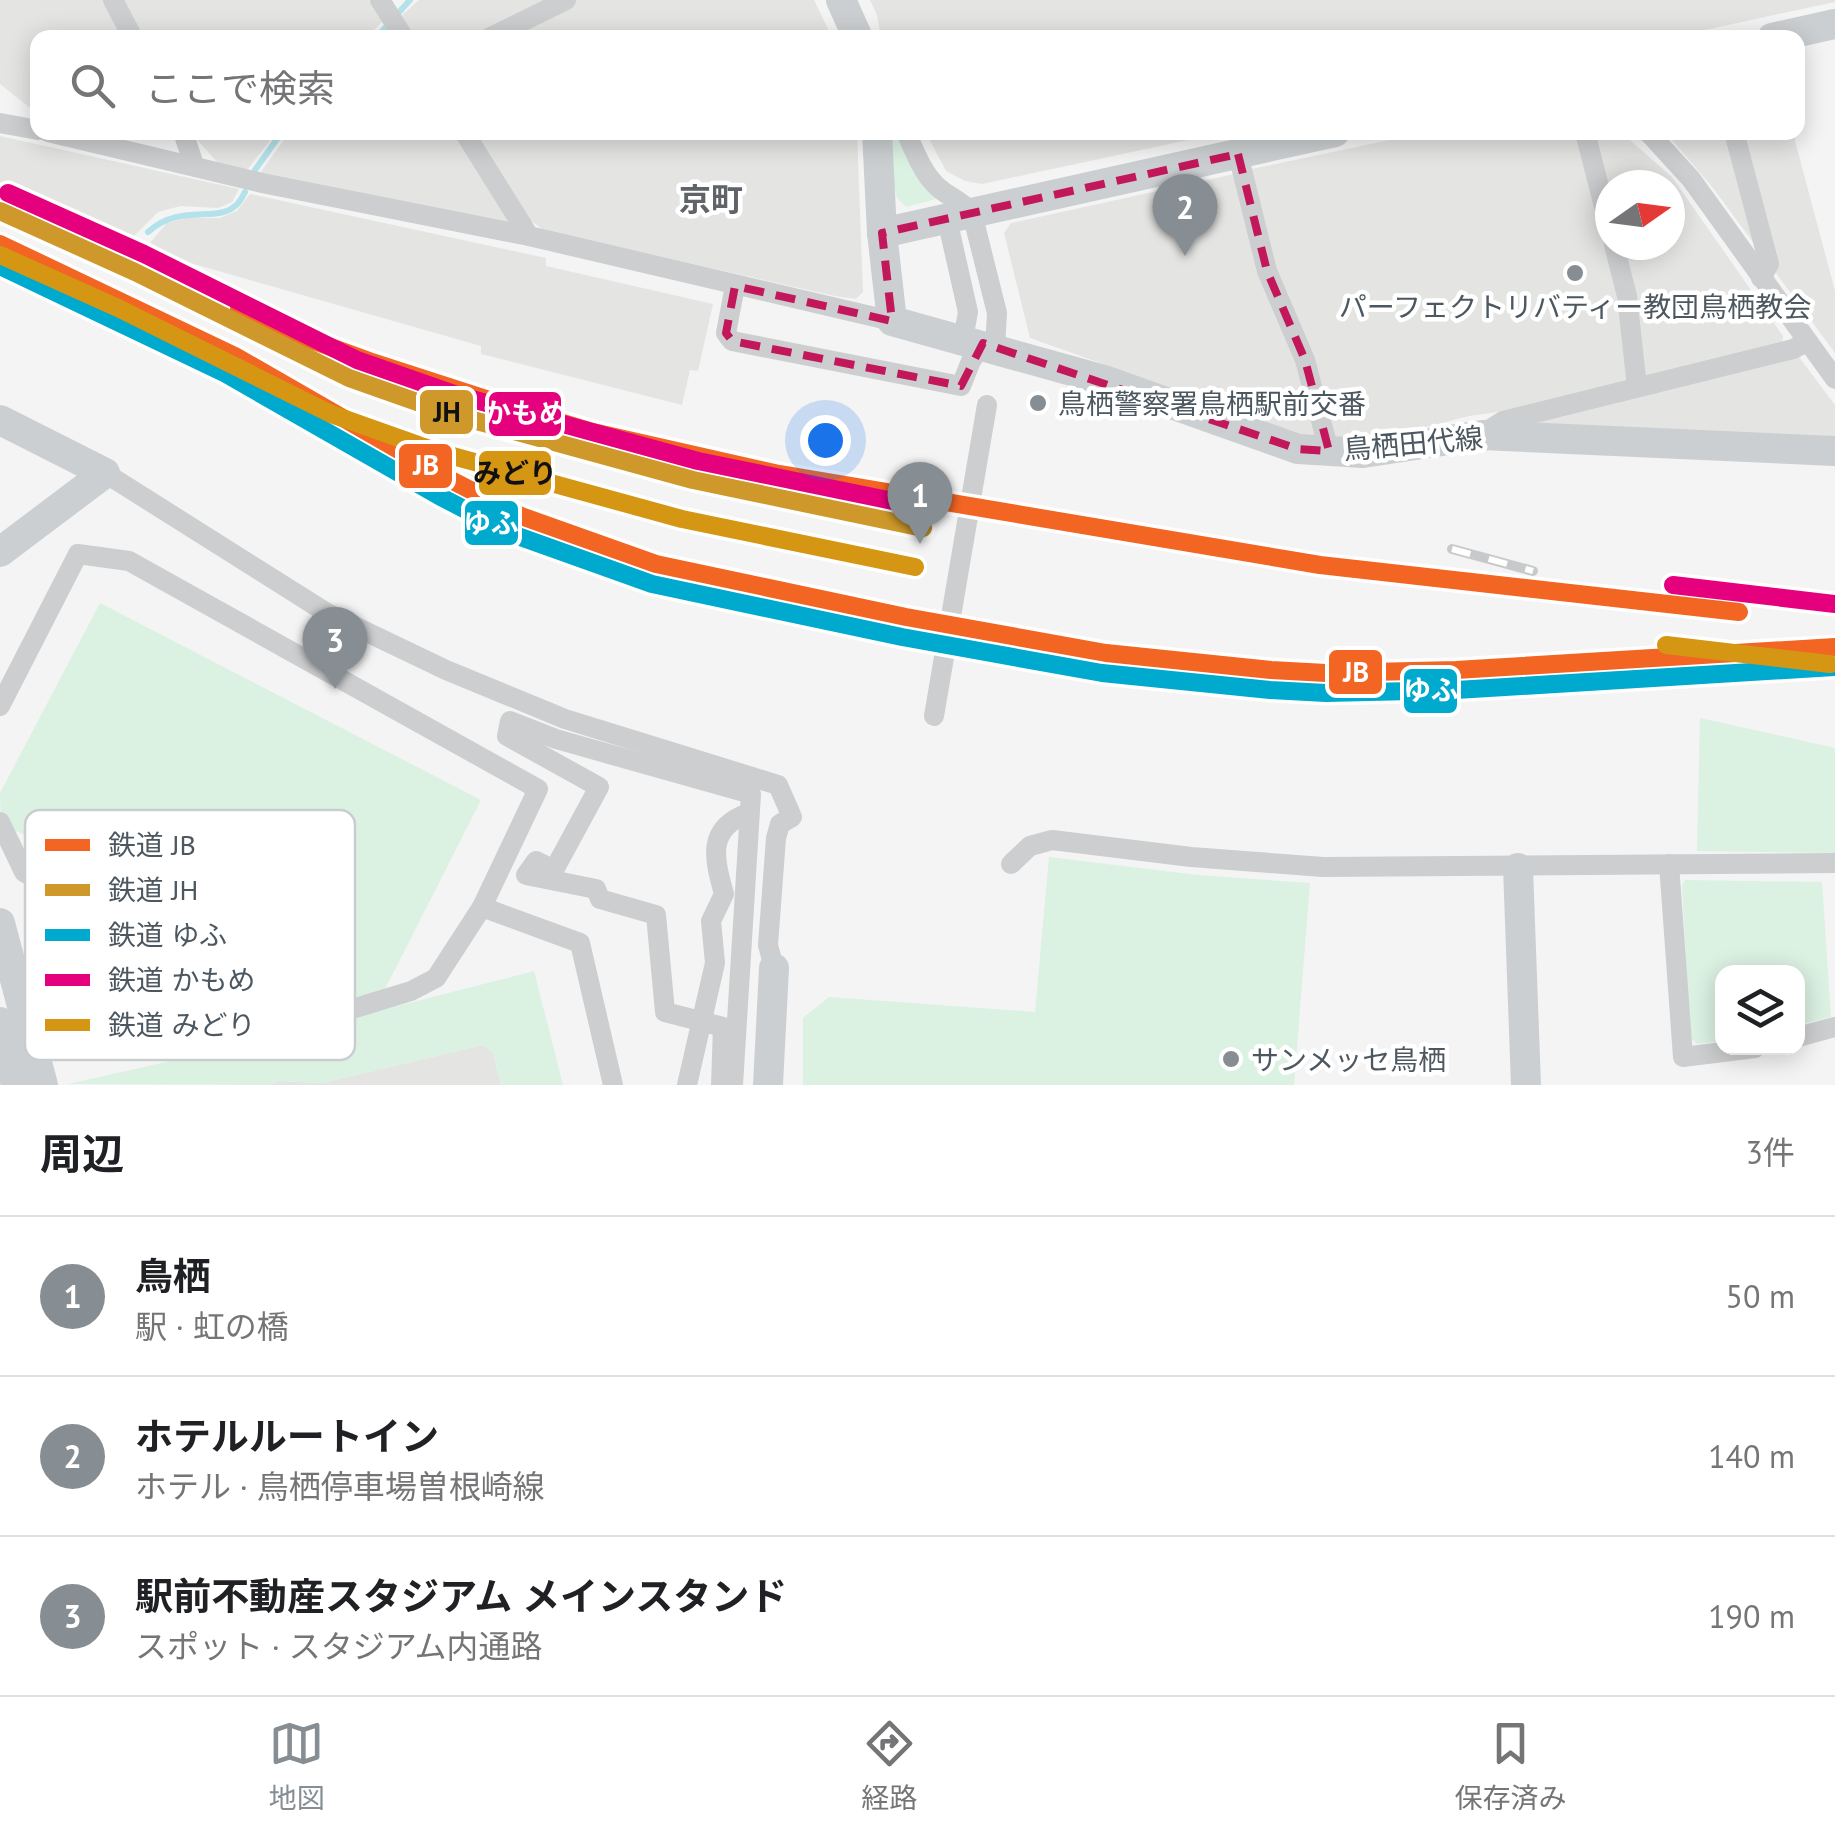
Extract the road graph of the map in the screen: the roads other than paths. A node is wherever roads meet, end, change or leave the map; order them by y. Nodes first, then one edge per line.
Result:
1 (113, 0) edge
2 (566, 0) edge
3 (842, 0) edge
4 (1835, 24) edge
5 (129, 30) edge
6 (505, 30) edge
7 (855, 30) edge
8 (1805, 31) edge
9 (4, 120) edge
10 (30, 128) edge
11 (83, 140) edge
12 (185, 140) edge
13 (469, 140) edge
14 (877, 140) edge
15 (910, 140) edge
16 (1300, 140) edge
17 (1587, 140) edge
18 (1655, 140) edge
19 (1736, 140) edge
20 (1238, 154) junction
21 (194, 165) junction
22 (1595, 171) edge
23 (960, 216) junction
24 (882, 233) junction
25 (529, 236) junction
26 (1618, 260) edge
27 (1762, 278) junction
28 (734, 286) junction
29 (892, 320) junction
30 (980, 343) junction
31 (1820, 350) edge
32 (1835, 379) edge
33 (1637, 387) junction
34 (987, 405) dead end
35 (0, 420) edge
36 (1482, 434) junction
37 (1329, 451) junction
38 (1835, 451) edge
39 (105, 473) junction
40 (0, 552) edge
41 (0, 706) edge
42 (934, 716) dead end
43 (749, 813) junction
44 (0, 822) edge
45 (1835, 863) edge
46 (1011, 864) dead end
47 (1670, 864) junction
48 (1518, 868) junction
49 (25, 873) edge
50 (482, 907) junction
51 (0, 923) edge
52 (774, 968) joint
53 (708, 996) junction
54 (736, 998) junction
55 (355, 1008) edge
56 (25, 1017) edge
57 (0, 1022) edge
58 (701, 1024) junction
59 (1835, 1027) edge
60 (1805, 1035) edge
61 (1715, 1053) edge
62 (36, 1060) edge
63 (16, 1085) edge
64 (43, 1085) edge
65 (613, 1085) edge
66 (687, 1085) edge
67 (722, 1085) edge
68 (732, 1085) edge
69 (768, 1085) edge
70 (1526, 1085) edge

1 - 5 street
2 - 6 street
3 - 7 main road
4 - 8 main road
9 - 10 street
11 - 21 street
12 - 21 street
13 - 25 street
14 - 24 main road
15 - 23 street
16 - 20 main road
17 - 22 street
18 - 27 street
19 - 27 street
20 - 23 main road
20 - 37 street
21 - 25 street
23 - 24 main road
23 - 30 street
23 - 30 street
24 - 29 main road
25 - 28 street
26 - 33 street
27 - 31 street
28 - 29 street
28 - 30 street
29 - 30 main road, 鳥栖田代線
30 - 37 main road, 鳥栖田代線
31 - 32 street
31 - 33 street
33 - 36 street
34 - 42 street
35 - 39 main road
36 - 37 main road, 鳥栖田代線
36 - 38 main road, 鳥栖田代線
39 - 40 main road
39 - 52 street
41 - 50 street
43 - 53 street
43 - 54 street
43 - 58 street
44 - 49 street
45 - 47 street
46 - 48 street
47 - 48 street
47 - 61 street
48 - 70 main road
50 - 55 street
50 - 65 street
51 - 56 main road
52 - 69 main road
53 - 54 street
53 - 58 street
54 - 68 street
57 - 63 main road
58 - 66 street
58 - 67 street
59 - 60 street
62 - 64 main road

